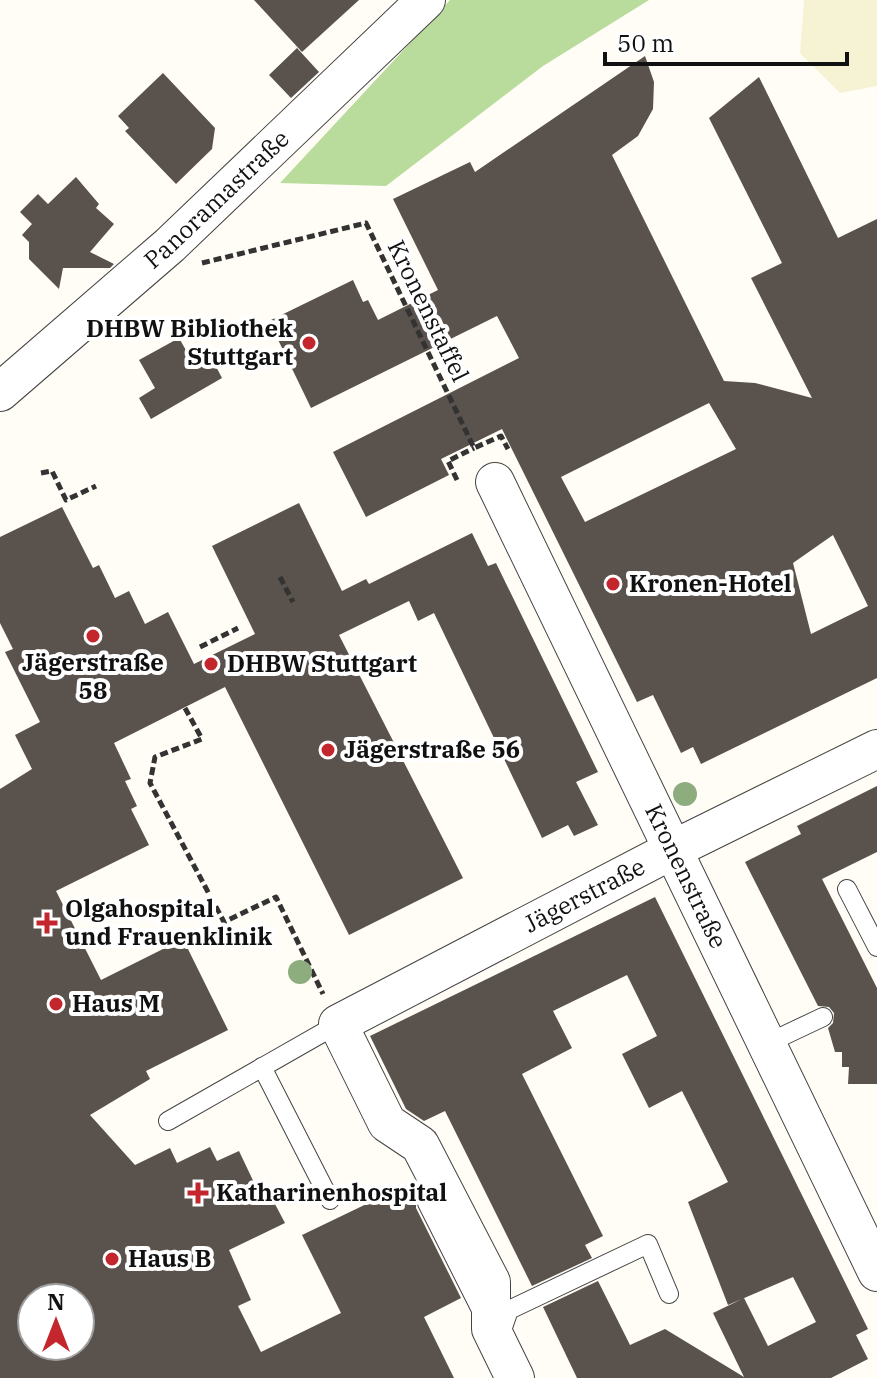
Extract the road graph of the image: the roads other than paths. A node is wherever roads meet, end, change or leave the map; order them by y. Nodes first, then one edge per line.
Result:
1 (426, 0) edge
2 (0, 392) edge
3 (502, 468) road end
4 (877, 749) edge
5 (674, 849) junction
6 (847, 889) dead end
7 (877, 947) edge
8 (823, 1017) dead end
9 (338, 1024) junction
10 (768, 1043) junction
11 (262, 1067) junction
12 (168, 1121) dead end
13 (330, 1200) dead end
14 (427, 1203) dead end
15 (877, 1272) edge
16 (669, 1294) dead end
17 (494, 1336) junction
18 (515, 1378) edge

1 - 2 street, Panoramastraße
3 - 5 street, Kronenstraße
4 - 5 street, Jägerstraße
5 - 9 street, Jägerstraße
5 - 10 street, Kronenstraße
6 - 7 lane
8 - 10 lane
9 - 11 lane
9 - 17 street
10 - 15 street, Kronenstraße
11 - 12 lane
11 - 13 lane
14 - 17 lane
16 - 17 lane
17 - 18 street

